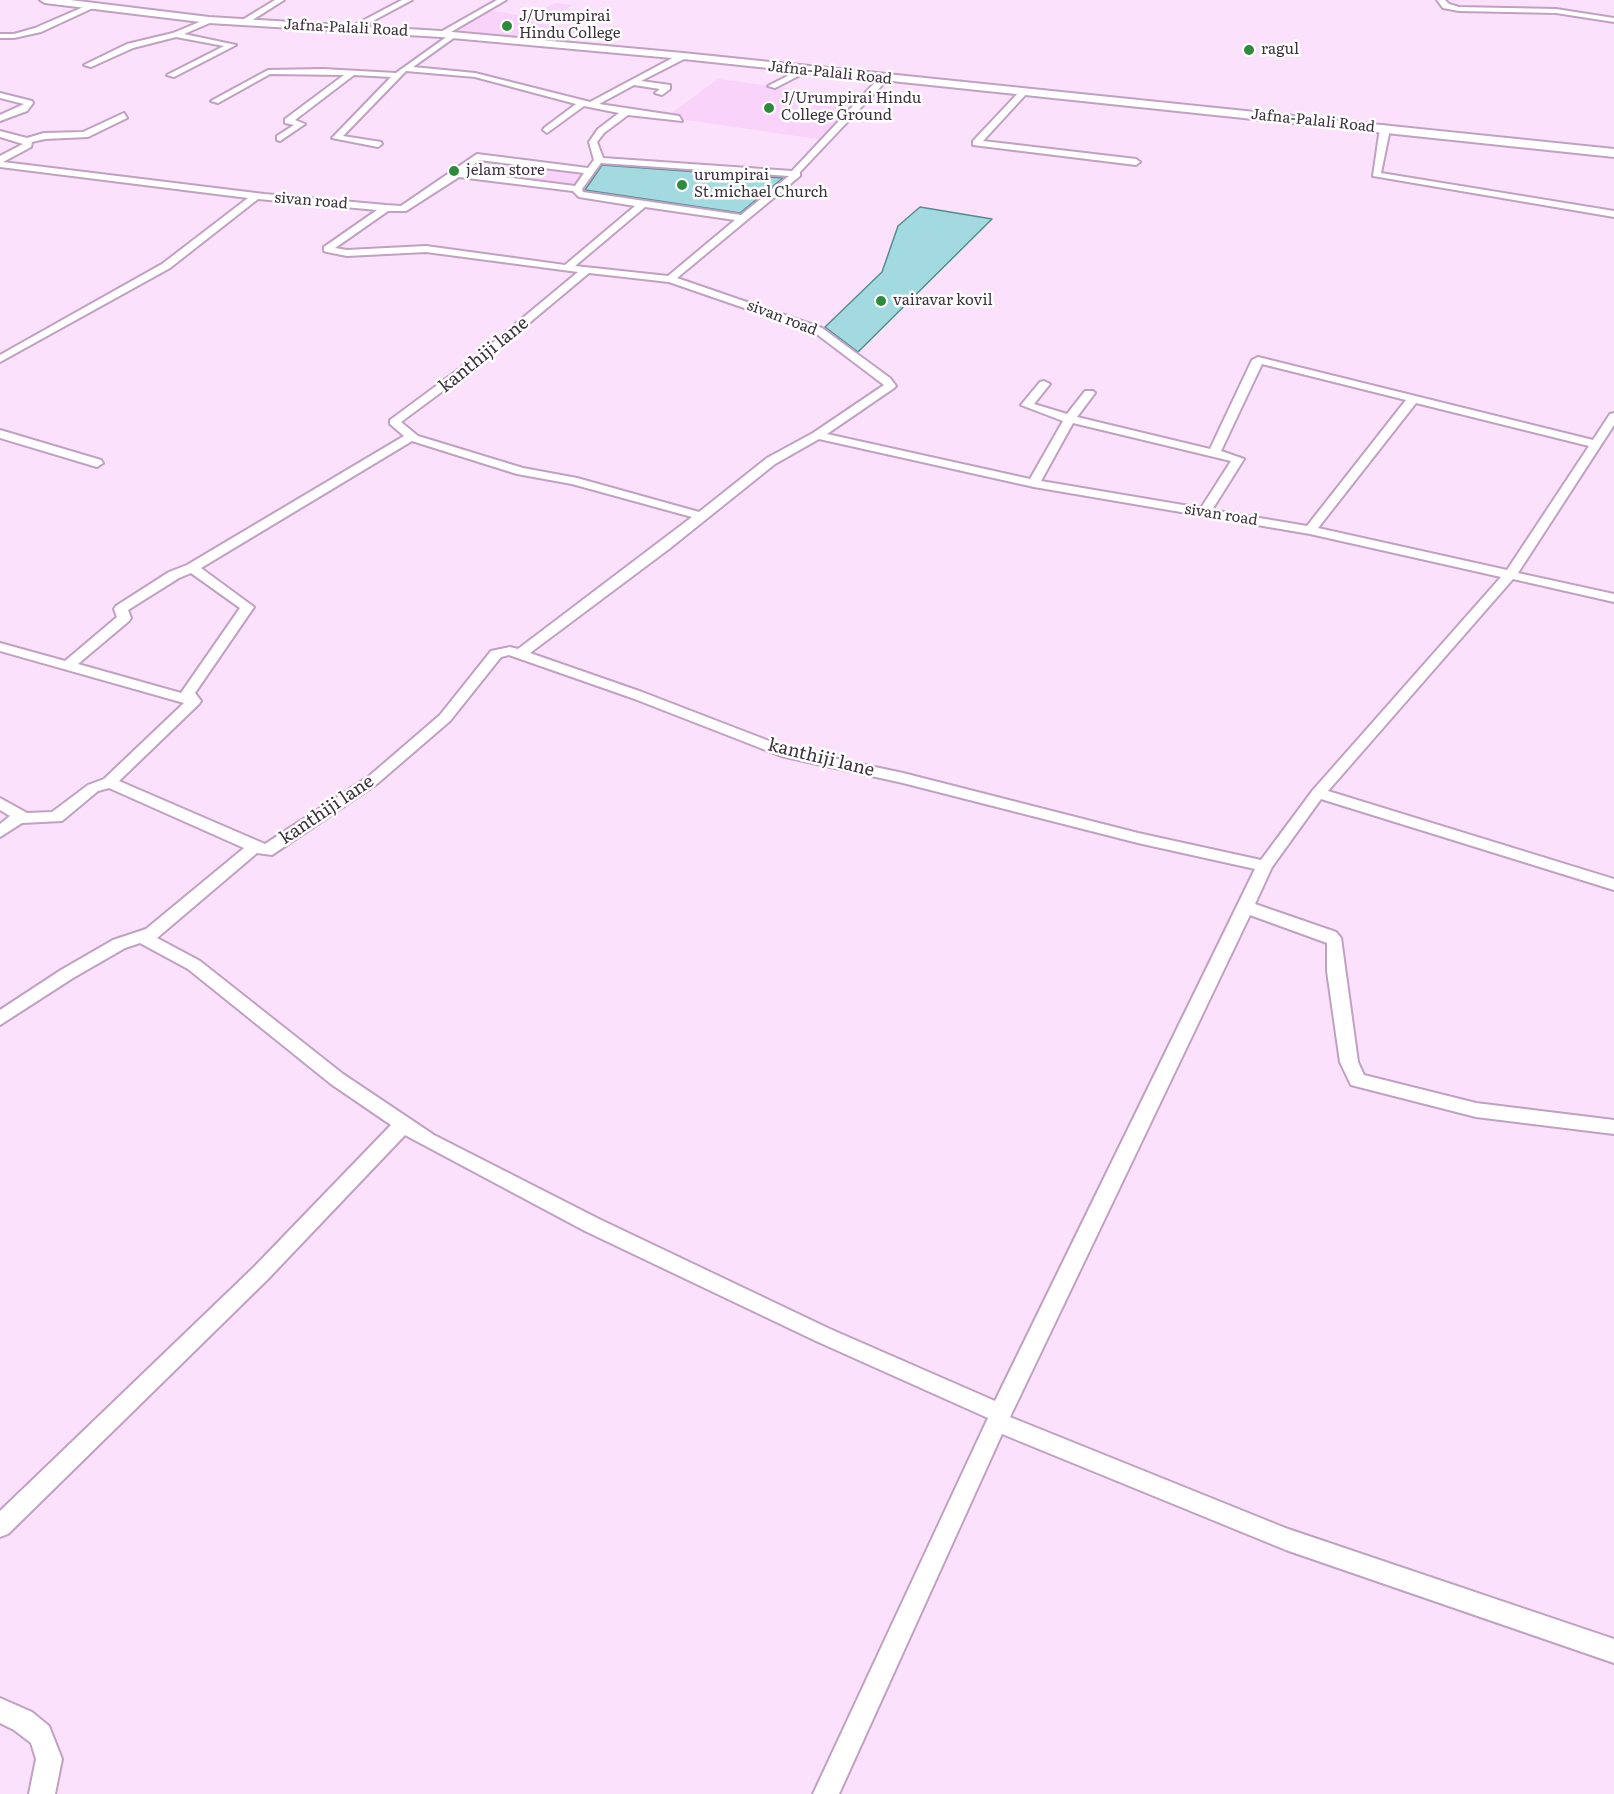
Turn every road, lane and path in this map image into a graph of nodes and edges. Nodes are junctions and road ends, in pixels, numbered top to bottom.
1 (45, 0) edge
2 (280, 0) edge
3 (408, 0) edge
4 (502, 0) edge
5 (1441, 0) edge
6 (91, 7) junction
7 (209, 20) junction
8 (1614, 20) edge
9 (243, 22) junction
10 (351, 29) junction
11 (176, 34) junction
12 (447, 34) junction
13 (0, 36) edge
14 (683, 56) junction
15 (88, 65) dead end
16 (406, 69) junction
17 (804, 70) junction
18 (353, 72) junction
19 (171, 75) dead end
20 (397, 75) junction
21 (884, 78) junction
22 (676, 82) dead end
23 (634, 83) junction
24 (772, 86) dead end
25 (667, 87) junction
26 (1024, 92) junction
27 (660, 93) dead end
28 (0, 95) edge
29 (214, 101) dead end
30 (586, 104) junction
31 (626, 112) junction
32 (124, 117) dead end
33 (0, 118) edge
34 (679, 119) dead end
35 (1384, 128) junction
36 (547, 130) dead end
37 (0, 134) edge
38 (280, 138) dead end
39 (27, 141) junction
40 (378, 144) dead end
41 (1614, 153) edge
42 (599, 160) junction
43 (0, 162) edge
44 (1136, 162) dead end
45 (590, 171) junction
46 (457, 174) junction
47 (794, 174) junction
48 (577, 189) junction
49 (256, 196) junction
50 (643, 204) junction
51 (386, 208) junction
52 (1614, 214) edge
53 (743, 218) junction
54 (569, 266) junction
55 (587, 270) junction
56 (670, 279) junction
57 (0, 359) edge
58 (1044, 384) dead end
59 (1089, 393) dead end
60 (1412, 400) junction
61 (1614, 416) edge
62 (1070, 419) junction
63 (0, 434) edge
64 (817, 435) junction
65 (410, 437) junction
66 (1596, 444) junction
67 (1214, 453) junction
68 (97, 463) dead end
69 (1034, 483) junction
70 (1204, 513) junction
71 (701, 516) junction
72 (1310, 530) junction
73 (192, 568) junction
74 (1510, 575) junction
75 (1614, 598) edge
76 (0, 647) edge
77 (520, 654) junction
78 (66, 667) junction
79 (194, 701) junction
80 (109, 782) junction
81 (1318, 793) junction
82 (0, 803) edge
83 (26, 819) junction
84 (0, 832) edge
85 (255, 847) junction
86 (1265, 866) junction
87 (1614, 885) edge
88 (1245, 907) junction
89 (142, 937) junction
90 (0, 1019) edge
91 (404, 1124) junction
92 (1614, 1126) edge
93 (999, 1418) junction
94 (0, 1526) edge
95 (1614, 1651) edge
96 (0, 1710) edge
97 (42, 1794) edge
98 (826, 1794) edge

1 - 6 main road, Jafna-Palali Road
2 - 9 street
3 - 10 street
4 - 12 street
5 - 8 street
6 - 7 main road, Jafna-Palali Road
6 - 13 street
7 - 9 main road, Jafna-Palali Road
7 - 11 street
9 - 10 main road, Jafna-Palali Road
10 - 12 main road, Jafna-Palali Road
11 - 15 street
11 - 19 street
12 - 14 main road, Jafna-Palali Road
12 - 16 street
14 - 17 main road, Jafna-Palali Road
14 - 23 street
16 - 20 street
16 - 30 street
17 - 21 main road, Jafna-Palali Road
17 - 24 street
18 - 20 street
18 - 29 street
18 - 38 street
20 - 40 street
21 - 26 main road, Jafna-Palali Road
21 - 47 street
22 - 25 street
23 - 25 street
23 - 30 street
25 - 27 street
26 - 35 main road, Jafna-Palali Road
26 - 44 street
28 - 33 street
30 - 31 street
30 - 36 street
31 - 34 street
31 - 42 street
32 - 39 street
35 - 41 main road, Jafna-Palali Road
35 - 52 street
37 - 39 street
39 - 43 street
42 - 45 street
42 - 47 street
43 - 49 street, sivan road
45 - 46 street
45 - 48 street
46 - 48 street
46 - 51 street
47 - 53 street
48 - 50 street
49 - 51 street, sivan road
49 - 57 street
50 - 53 street
50 - 54 street
51 - 54 street, sivan road
53 - 56 street
54 - 55 street, sivan road
55 - 56 street, sivan road
55 - 65 street, kanthiji lane
56 - 64 street, sivan road
58 - 62 street
59 - 62 street
60 - 66 street
60 - 67 street
60 - 72 street
61 - 66 street
62 - 67 street
62 - 69 street
63 - 68 street
64 - 69 street, sivan road
64 - 71 street
65 - 71 street
65 - 73 street
66 - 74 street
67 - 70 street
69 - 70 street, sivan road
70 - 72 street, sivan road
71 - 77 street
72 - 74 street, sivan road
73 - 78 street
73 - 79 street
74 - 75 street, sivan road
74 - 81 street
76 - 78 street
77 - 85 street, kanthiji lane
77 - 86 street, kanthiji lane
78 - 79 street
79 - 80 street
80 - 83 street
80 - 85 street, kanthiji lane
81 - 86 street
81 - 87 street
82 - 83 street
83 - 84 street
85 - 89 street
86 - 88 street
88 - 92 street
88 - 93 street
89 - 90 street
89 - 91 street
91 - 93 street
91 - 94 street
93 - 95 street
93 - 98 street
96 - 97 street

